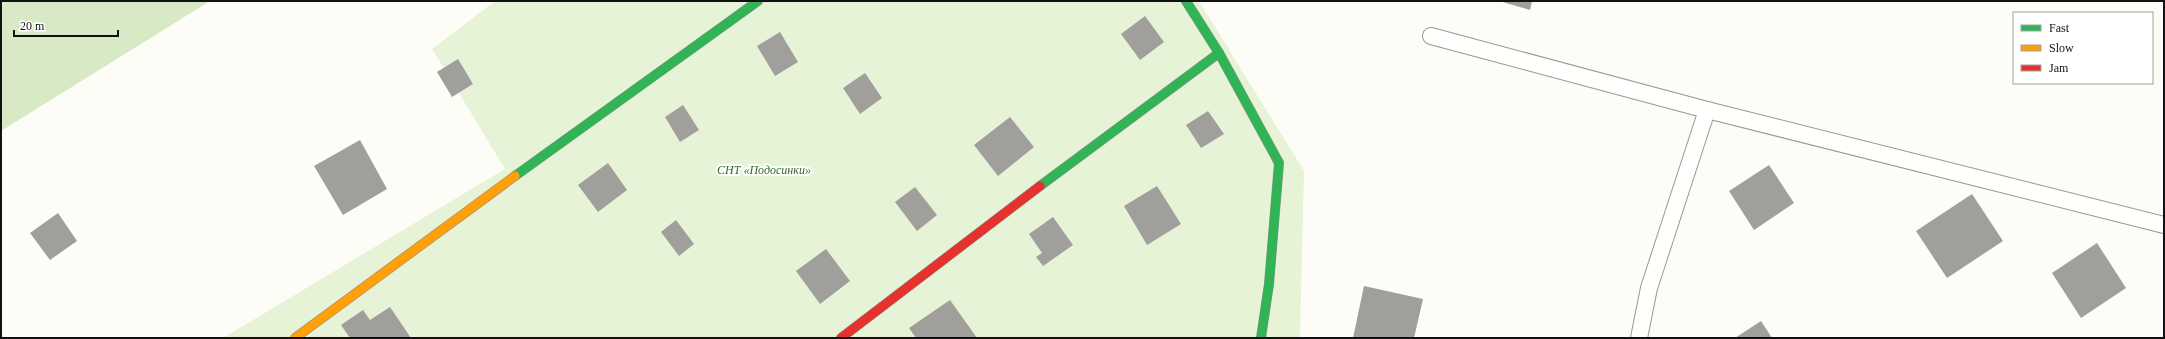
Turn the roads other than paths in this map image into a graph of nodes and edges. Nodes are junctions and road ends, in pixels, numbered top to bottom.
1 (758, 1) edge
2 (1186, 1) edge
3 (1431, 36) dead end
4 (1218, 53) junction
5 (1707, 110) junction
6 (2164, 225) edge
7 (296, 338) edge
8 (841, 338) edge
9 (1261, 338) edge
10 (1639, 338) edge

1 - 7 street
2 - 4 street
3 - 5 lane
4 - 8 street
4 - 9 street
5 - 6 lane
5 - 10 lane

